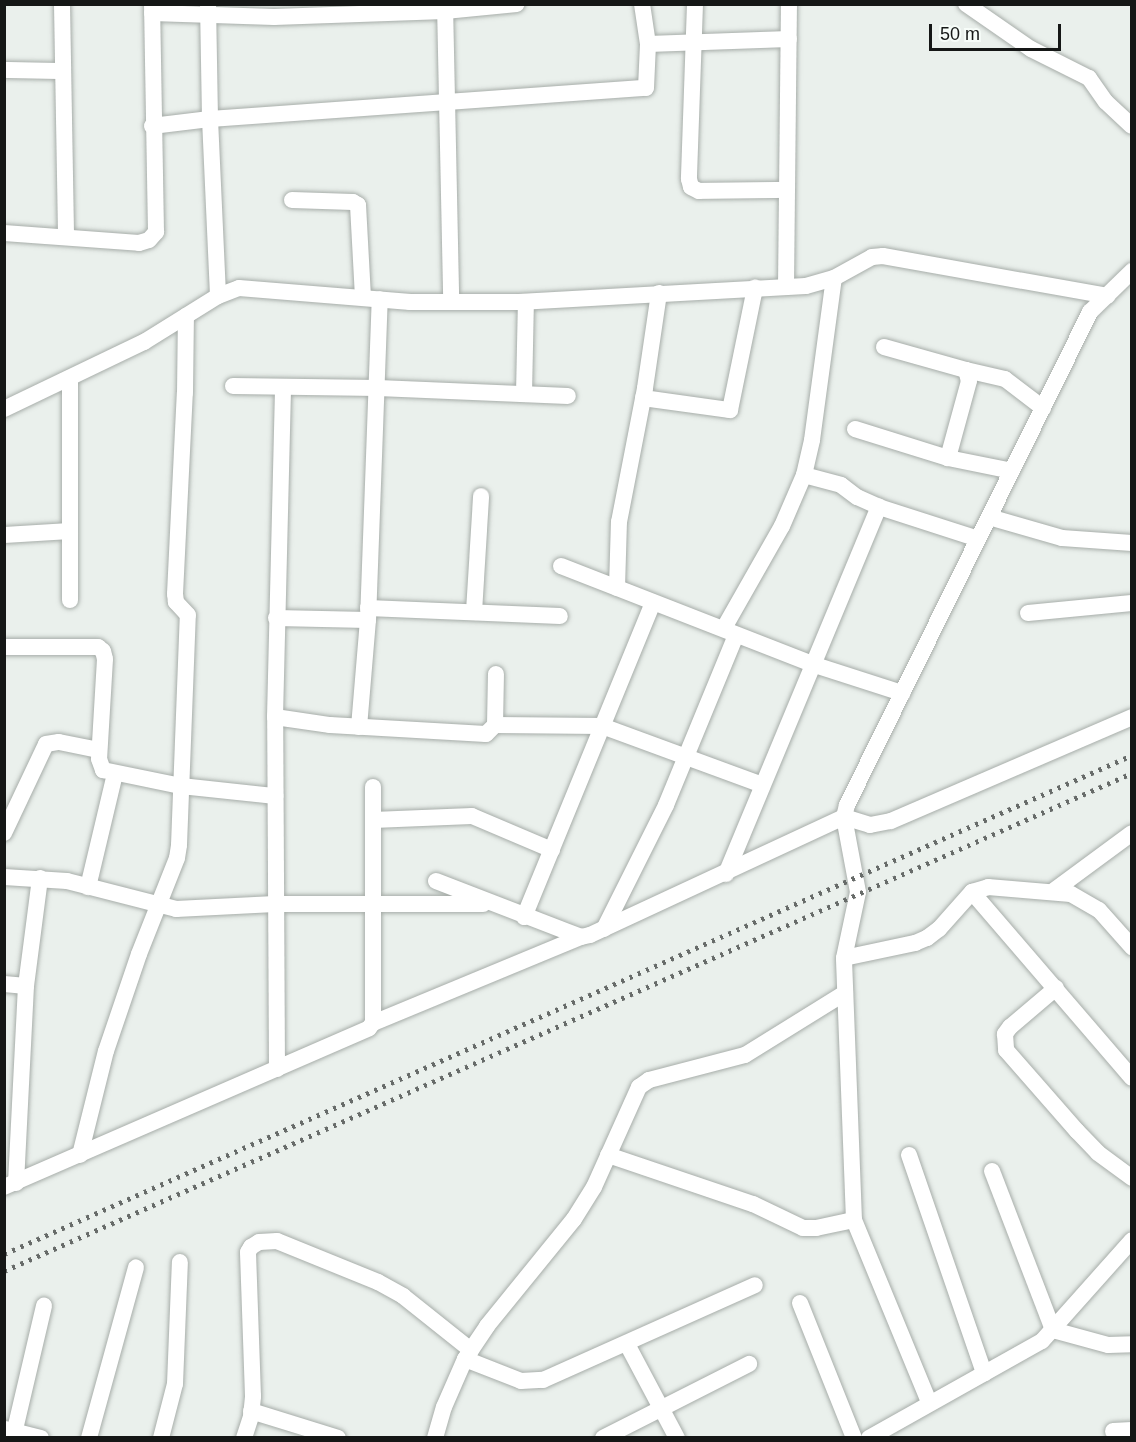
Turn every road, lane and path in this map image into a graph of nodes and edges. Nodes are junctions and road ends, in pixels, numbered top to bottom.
1 (62, 4) edge
2 (517, 4) edge
3 (642, 4) edge
4 (695, 4) edge
5 (789, 4) edge
6 (966, 4) edge
7 (445, 8) edge
8 (152, 9) edge
9 (209, 9) edge
10 (789, 39) junction
11 (695, 41) junction
12 (648, 44) junction
13 (4, 70) edge
14 (63, 71) junction
15 (448, 101) junction
16 (210, 119) junction
17 (152, 126) junction
18 (1131, 126) edge
19 (787, 190) junction
20 (291, 200) dead end
21 (4, 233) edge
22 (66, 237) junction
23 (1131, 271) edge
24 (834, 278) junction
25 (786, 287) junction
26 (755, 288) junction
27 (659, 293) junction
28 (218, 296) junction
29 (1107, 296) junction
30 (363, 297) junction
31 (380, 299) junction
32 (451, 302) junction
33 (526, 302) junction
34 (186, 316) junction
35 (884, 347) dead end
36 (966, 370) junction
37 (70, 378) junction
38 (233, 386) dead end
39 (283, 387) junction
40 (378, 388) junction
41 (524, 394) junction
42 (568, 396) dead end
43 (643, 398) junction
44 (1043, 408) junction
45 (4, 409) edge
46 (855, 429) dead end
47 (948, 458) junction
48 (1012, 471) junction
49 (804, 475) junction
50 (482, 496) dead end
51 (879, 507) junction
52 (989, 517) junction
53 (70, 531) junction
54 (4, 535) edge
55 (978, 539) junction
56 (1131, 543) edge
57 (561, 566) dead end
58 (617, 588) junction
59 (70, 600) dead end
60 (653, 602) junction
61 (1131, 603) edge
62 (474, 612) junction
63 (1028, 613) dead end
64 (368, 614) junction
65 (560, 616) dead end
66 (276, 618) junction
67 (730, 631) junction
68 (4, 647) edge
69 (812, 664) junction
70 (496, 674) dead end
71 (902, 693) junction
72 (276, 717) junction
73 (1131, 717) edge
74 (495, 725) junction
75 (602, 726) junction
76 (359, 727) junction
77 (99, 750) junction
78 (685, 759) junction
79 (115, 774) junction
80 (762, 785) junction
81 (181, 786) junction
82 (373, 787) dead end
83 (275, 796) junction
84 (844, 817) junction
85 (373, 820) junction
86 (4, 833) edge
87 (1131, 833) edge
88 (552, 850) junction
89 (726, 874) junction
90 (4, 877) edge
91 (40, 878) junction
92 (436, 881) dead end
93 (88, 887) junction
94 (972, 892) junction
95 (1053, 892) junction
96 (374, 903) junction
97 (159, 904) junction
98 (275, 904) junction
99 (491, 904) junction
100 (524, 917) junction
101 (604, 929) junction
102 (581, 937) junction
103 (1131, 947) edge
104 (844, 958) junction
105 (4, 984) edge
106 (26, 986) junction
107 (1056, 988) junction
108 (845, 993) junction
109 (374, 1023) junction
110 (277, 1069) junction
111 (1131, 1078) edge
112 (80, 1155) junction
113 (608, 1155) junction
114 (909, 1155) dead end
115 (992, 1171) dead end
116 (1131, 1178) edge
117 (10, 1185) edge
118 (854, 1220) junction
119 (1128, 1248) edge
120 (180, 1262) dead end
121 (136, 1267) dead end
122 (755, 1284) dead end
123 (800, 1303) dead end
124 (45, 1306) dead end
125 (1053, 1330) junction
126 (627, 1344) junction
127 (1131, 1344) edge
128 (468, 1355) junction
129 (749, 1364) dead end
130 (984, 1373) junction
131 (929, 1402) junction
132 (661, 1408) junction
133 (251, 1411) junction
134 (1131, 1430) edge
135 (1113, 1431) dead end
136 (11, 1433) edge
137 (41, 1437) edge
138 (89, 1437) edge
139 (161, 1437) edge
140 (244, 1437) edge
141 (338, 1437) edge
142 (435, 1437) edge
143 (603, 1437) edge
144 (677, 1437) edge
145 (854, 1437) edge
146 (869, 1437) edge

1 - 14 street
2 - 7 street
3 - 12 street
4 - 11 street
5 - 10 street
6 - 18 street
7 - 9 street
7 - 15 street
8 - 9 street
8 - 17 street
9 - 16 street
10 - 11 street
10 - 19 street
11 - 12 street
11 - 19 street
12 - 15 street
13 - 14 street
14 - 22 street
15 - 16 street
15 - 32 street
16 - 17 street
16 - 28 street
17 - 22 street
19 - 25 street
20 - 30 street
21 - 22 street
23 - 29 street
24 - 25 street
24 - 29 street
24 - 49 street
25 - 26 street
26 - 27 street
26 - 43 street
27 - 33 street
27 - 43 street
28 - 30 street
28 - 34 street
29 - 44 street
30 - 31 street
31 - 32 street
31 - 40 street
32 - 33 street
33 - 41 street
34 - 37 street
34 - 81 street
35 - 36 street
36 - 44 street
36 - 47 street
37 - 45 street
37 - 53 street
38 - 39 street
39 - 40 street
39 - 66 street
40 - 41 street
40 - 64 street
41 - 42 street
43 - 58 street
44 - 48 street
46 - 47 street
47 - 48 street
48 - 52 street
49 - 51 street
49 - 67 street
50 - 62 street
51 - 55 street
51 - 69 street
52 - 55 street
52 - 56 street
53 - 54 street
53 - 59 street
55 - 71 street
57 - 58 street
58 - 60 street
60 - 67 street
60 - 75 street
61 - 63 street
62 - 64 street
62 - 65 street
64 - 66 street
64 - 76 street
66 - 72 street
67 - 69 street
67 - 78 street
68 - 77 street
69 - 71 street
69 - 80 street
70 - 74 street
71 - 84 street
72 - 76 street
72 - 83 street
73 - 84 street
74 - 75 street
74 - 76 street
75 - 78 street
75 - 88 street
77 - 79 street
77 - 86 street
78 - 80 street
78 - 101 street
79 - 81 street
79 - 93 street
80 - 89 street
81 - 83 street
81 - 97 street
82 - 85 street
83 - 98 street
84 - 89 street
84 - 104 street
85 - 88 street
85 - 96 street
87 - 95 street
88 - 100 street
89 - 101 street
90 - 91 street
91 - 93 street
91 - 106 street
92 - 99 street
93 - 97 street
94 - 95 street
94 - 104 street
94 - 107 street
95 - 103 street
96 - 98 street
96 - 99 street
96 - 109 street
97 - 98 street
97 - 112 street
98 - 110 street
99 - 100 street
100 - 102 street
101 - 102 street
102 - 109 street
104 - 108 street
105 - 106 street
106 - 117 street
107 - 111 street
107 - 116 street
108 - 113 street
108 - 118 street
109 - 110 street
110 - 112 street
112 - 117 street
113 - 118 street
113 - 128 street
114 - 130 street
115 - 125 street
118 - 131 street
119 - 125 street
120 - 139 street
121 - 138 street
122 - 126 street
123 - 145 street
124 - 136 street
125 - 127 street
125 - 130 street
126 - 128 street
126 - 132 street
128 - 133 street
128 - 142 street
129 - 132 street
130 - 131 street
131 - 146 street
132 - 143 street
132 - 144 street
133 - 140 street
133 - 141 street
134 - 135 street
136 - 137 street

